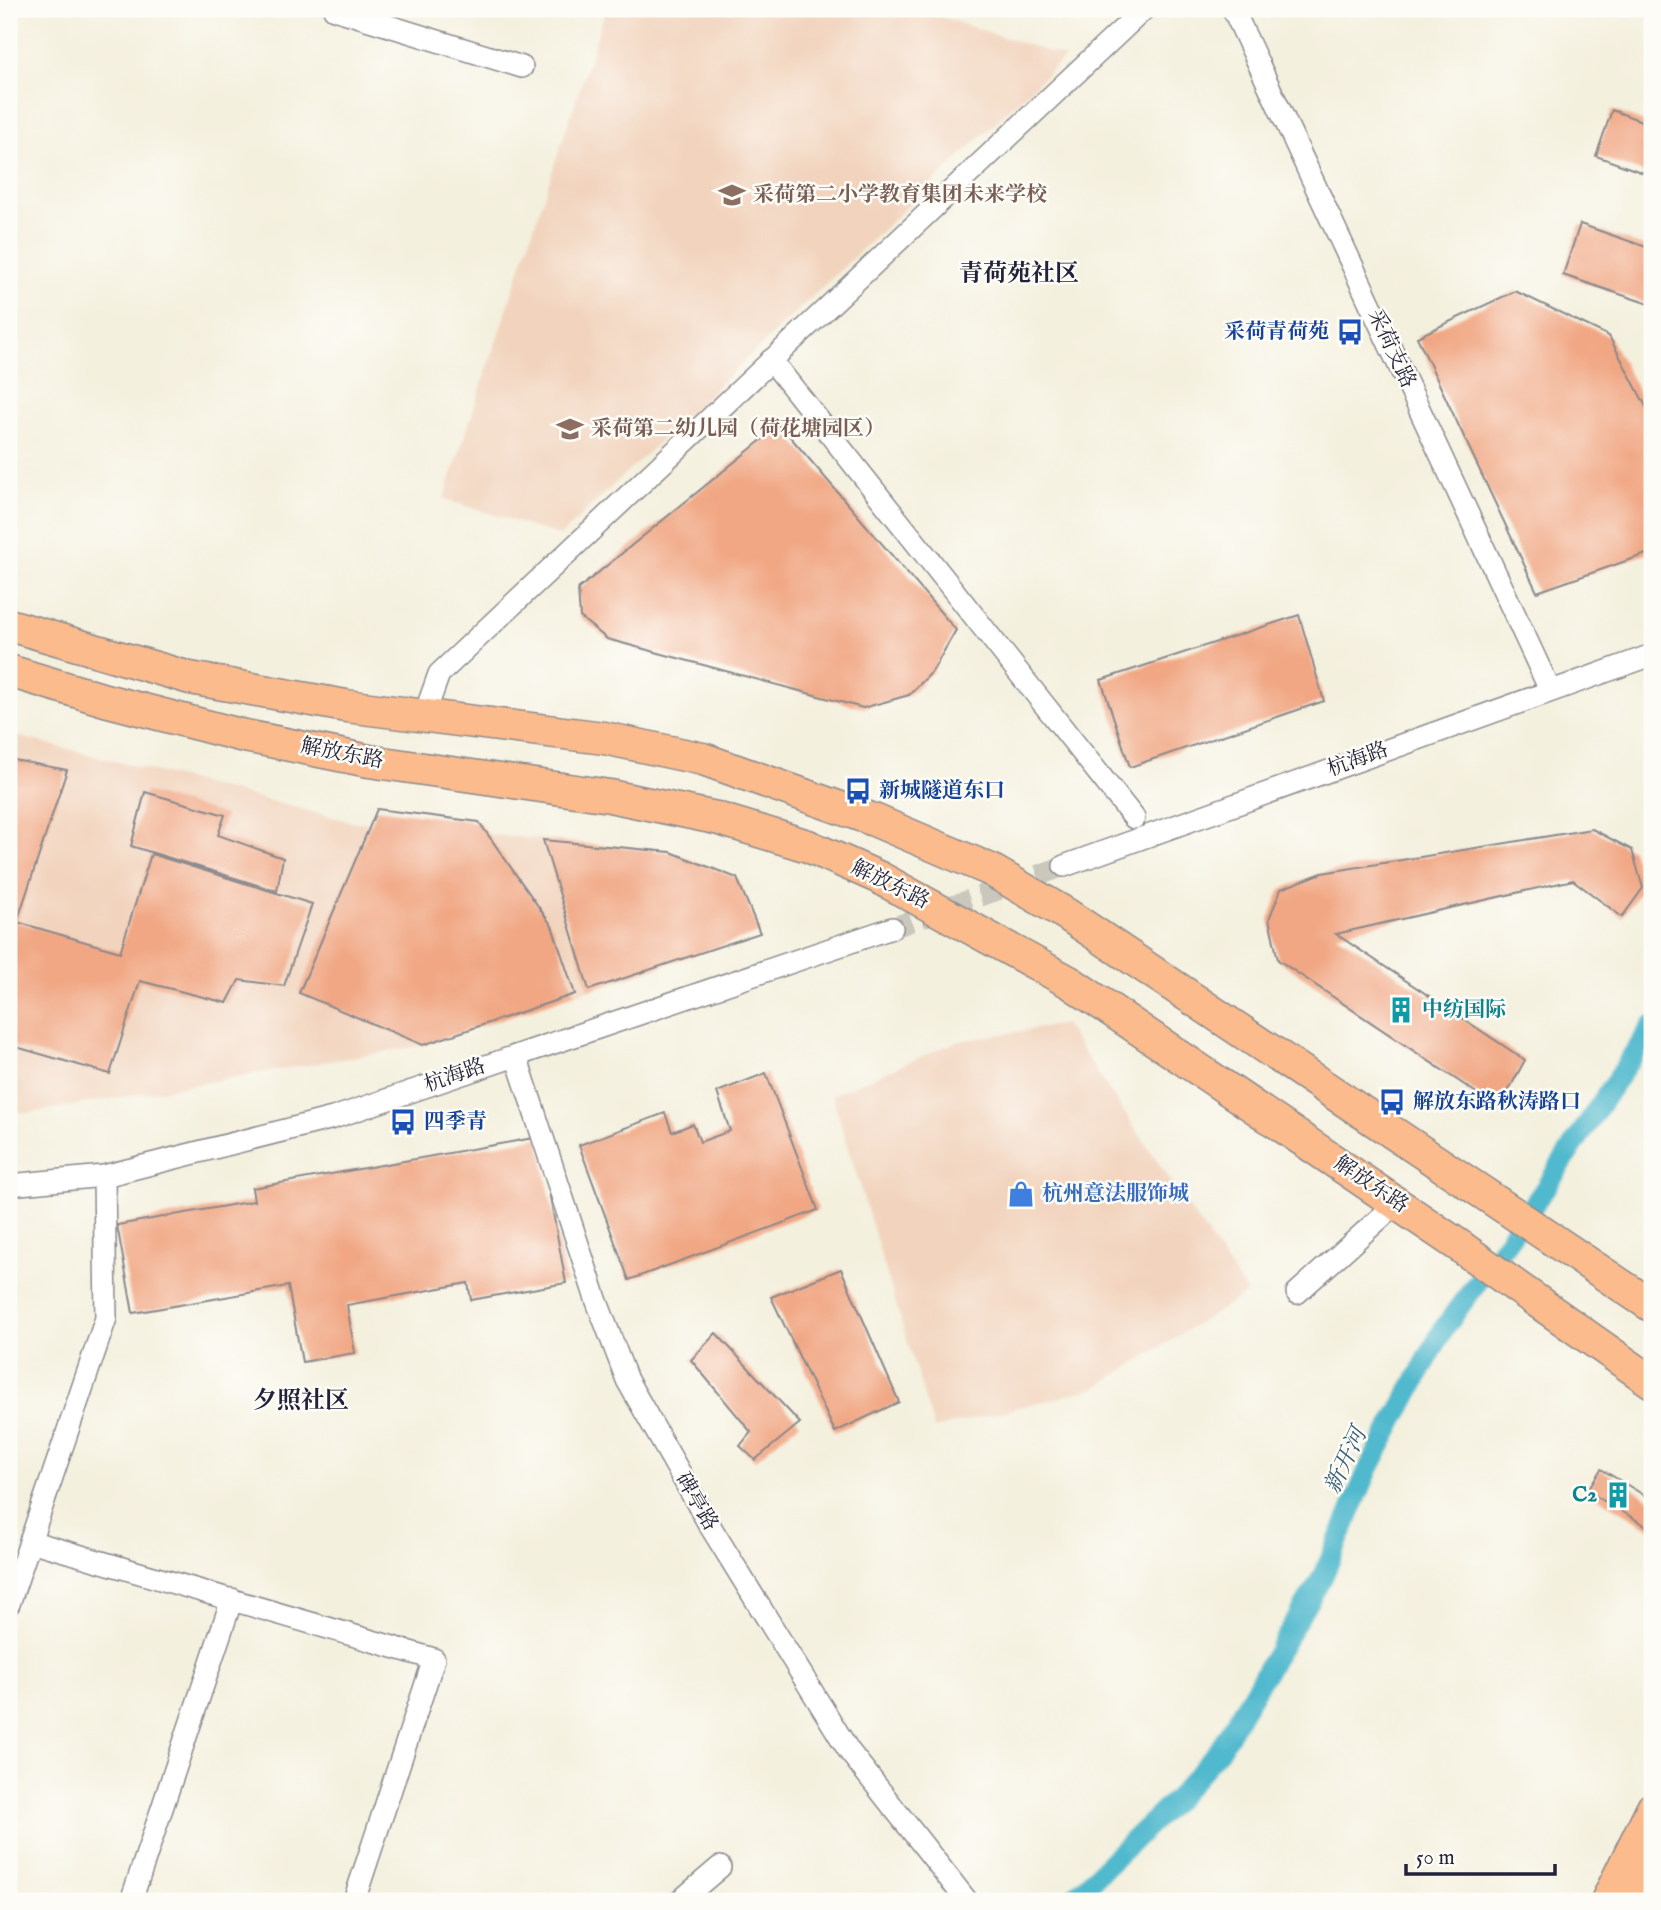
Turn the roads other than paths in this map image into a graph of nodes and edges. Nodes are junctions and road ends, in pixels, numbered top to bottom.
1 (334, 9) edge
2 (1144, 9) edge
3 (1233, 9) edge
4 (523, 66) dead end
5 (771, 360) junction
6 (9, 625) edge
7 (1652, 655) edge
8 (9, 671) edge
9 (1550, 690) junction
10 (424, 716) junction
11 (1134, 818) dead end
12 (1064, 866) tunnel mouth
13 (892, 928) tunnel mouth
14 (516, 1056) junction
15 (104, 1176) junction
16 (9, 1185) edge
17 (1398, 1202) junction
18 (1297, 1293) dead end
19 (1652, 1306) edge
20 (1652, 1382) edge
21 (30, 1541) junction
22 (232, 1599) junction
23 (9, 1604) edge
24 (1652, 1810) edge
25 (720, 1867) dead end
26 (1652, 1877) edge
27 (131, 1901) edge
28 (354, 1901) edge
29 (680, 1901) edge
30 (967, 1901) edge
31 (1607, 1901) edge
32 (1642, 1901) edge

1 - 4 street
2 - 5 street
3 - 9 street, 采荷支路
5 - 10 street
5 - 11 street
6 - 10 main road
7 - 9 street, 杭海路
8 - 17 main road, 解放东路
9 - 12 street, 杭海路
10 - 19 main road
13 - 14 street, 杭海路
14 - 15 street, 杭海路
14 - 30 street, 碑亭路
15 - 16 street, 杭海路
15 - 21 street
17 - 18 street
17 - 20 main road, 解放东路, bridge
21 - 22 street
21 - 23 street
22 - 27 street
22 - 28 street
24 - 31 main road
25 - 29 street
26 - 32 highway

